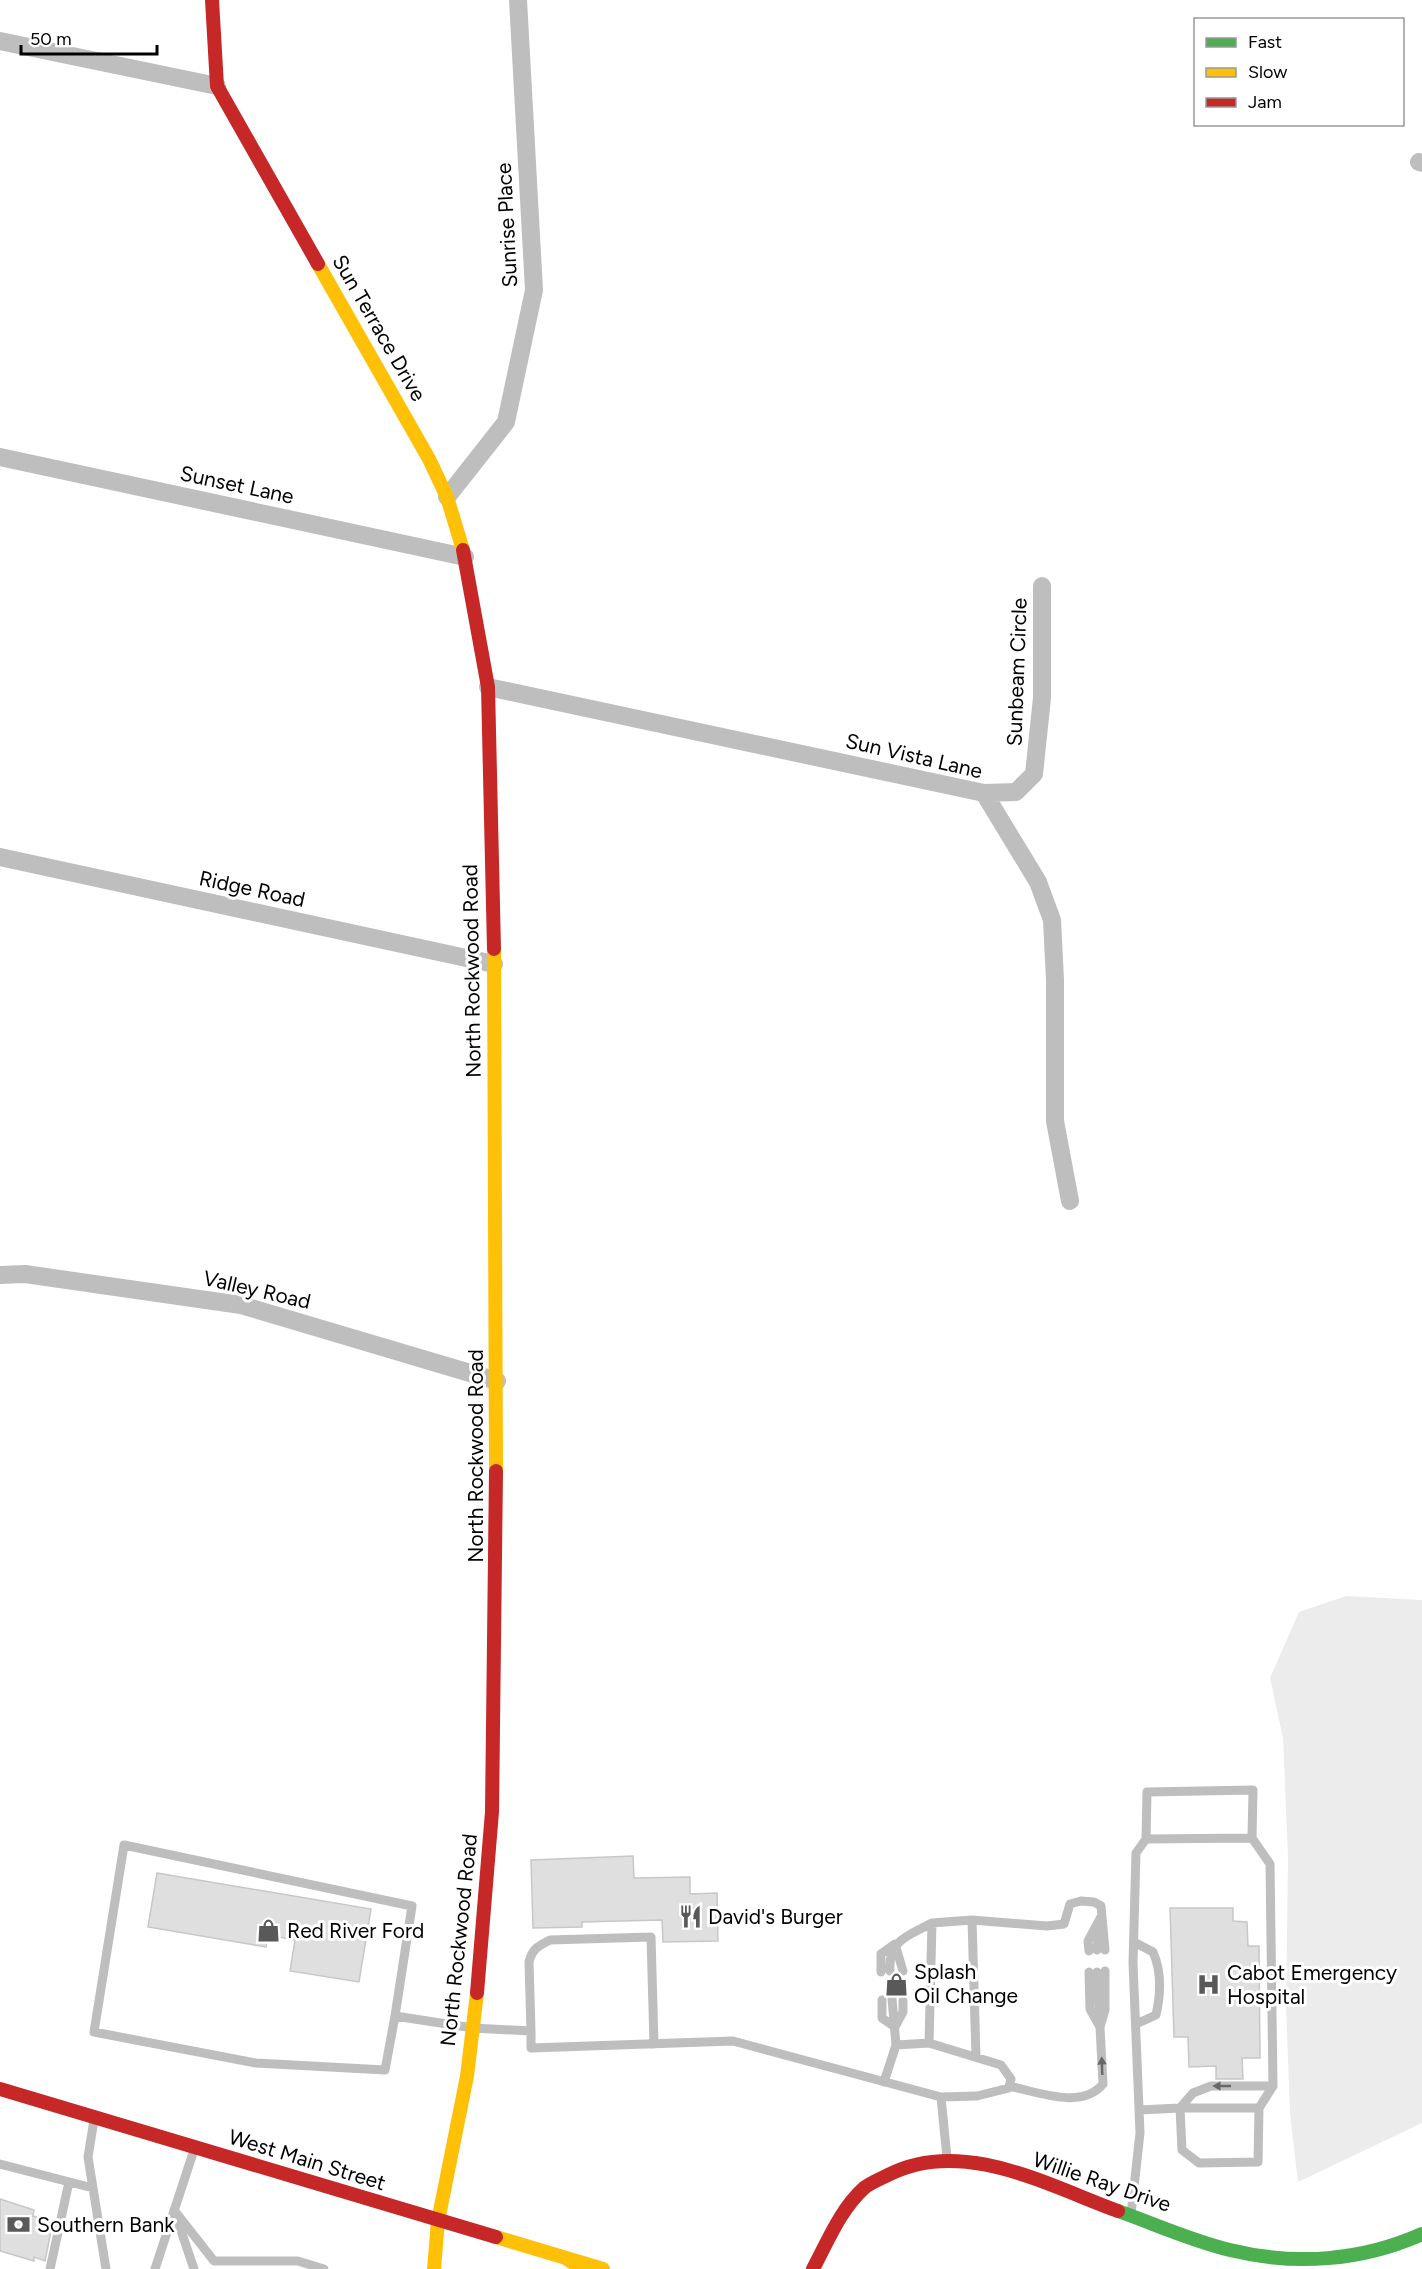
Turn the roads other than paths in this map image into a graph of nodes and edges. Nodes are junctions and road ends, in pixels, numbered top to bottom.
1 (212, 0) edge
2 (518, 0) edge
3 (0, 41) edge
4 (217, 86) junction
5 (0, 457) edge
6 (447, 497) junction
7 (465, 557) junction
8 (1042, 586) dead end
9 (488, 687) junction
10 (984, 793) junction
11 (0, 857) edge
12 (494, 964) junction
13 (1070, 1201) dead end
14 (0, 1275) edge
15 (497, 1381) junction
16 (1252, 1838) junction
17 (1146, 1839) junction
18 (1101, 1917) junction
19 (972, 1920) junction
20 (932, 1923) junction
21 (1134, 1942) junction
22 (896, 1944) junction
23 (903, 1971) dead end
24 (886, 1972) dead end
25 (892, 1999) dead end
26 (882, 2000) dead end
27 (903, 2001) dead end
28 (395, 2016) junction
29 (1136, 2024) junction
30 (1100, 2027) junction
31 (473, 2028) junction
32 (895, 2028) junction
33 (531, 2031) junction
34 (929, 2043) junction
35 (654, 2044) junction
36 (896, 2045) junction
37 (976, 2057) junction
38 (884, 2082) junction
39 (1010, 2086) junction
40 (1273, 2086) junction
41 (0, 2089) edge
42 (941, 2097) junction
43 (1180, 2108) junction
44 (1259, 2108) junction
45 (1139, 2110) junction
46 (95, 2117) junction
47 (194, 2147) junction
48 (947, 2160) junction
49 (0, 2164) edge
50 (69, 2182) junction
51 (93, 2188) junction
52 (174, 2211) junction
53 (1131, 2214) junction
54 (438, 2221) junction
55 (1422, 2234) edge
56 (567, 2259) junction
57 (50, 2269) edge
58 (106, 2269) edge
59 (155, 2269) edge
60 (194, 2269) edge
61 (324, 2269) edge
62 (434, 2269) edge
63 (583, 2269) edge
64 (603, 2269) edge
65 (813, 2269) edge

1 - 4 main road, Sun Terrace Drive
2 - 6 street, Sunrise Place
3 - 4 street
4 - 6 main road, Sun Terrace Drive
5 - 7 street, Sunset Lane
6 - 7 main road, Sun Terrace Drive
7 - 9 main road, Sun Terrace Drive
8 - 10 street, Sunbeam Circle
9 - 10 street, Sun Vista Lane
9 - 12 main road, North Rockwood Road
10 - 13 street, Sun Vista Lane
11 - 12 street, Ridge Road
12 - 15 main road, North Rockwood Road
14 - 15 street, Valley Road
15 - 31 main road, North Rockwood Road
16 - 17 lane
16 - 17 lane
16 - 40 lane
17 - 21 lane
18 - 18 lane
18 - 19 lane
19 - 20 lane
19 - 37 lane
20 - 22 lane
20 - 34 lane
21 - 29 lane
21 - 29 lane
22 - 23 lane
22 - 24 lane
25 - 32 lane
26 - 32 lane
27 - 32 lane
28 - 28 lane
28 - 31 lane
29 - 45 lane
30 - 30 lane
39 -> 30 lane
31 - 33 lane
31 - 54 main road, North Rockwood Road
32 - 36 lane
33 - 35 lane
33 - 35 lane
34 - 36 lane
34 - 37 lane
35 - 38 lane
36 - 38 lane
37 - 39 lane
38 - 42 lane
39 - 42 lane
40 -> 43 lane
40 - 44 lane
41 - 46 main road, West Main Street
42 - 48 lane
43 - 44 lane
43 - 44 lane
43 - 45 lane
45 - 53 lane
46 - 47 main road, West Main Street
46 - 51 lane
47 - 52 lane
47 - 54 main road, West Main Street
48 - 53 main road, Willie Ray Drive
48 - 65 main road, Willie Ray Drive
49 - 50 lane
50 - 51 lane
50 - 57 lane
51 - 58 lane
52 - 59 lane
52 - 60 lane
52 - 61 lane
53 - 55 main road, Willie Ray Drive
54 - 56 main road, West Main Street
54 - 62 main road, North Rockwood Road
56 - 63 main road
56 - 64 main road, West Main Street

